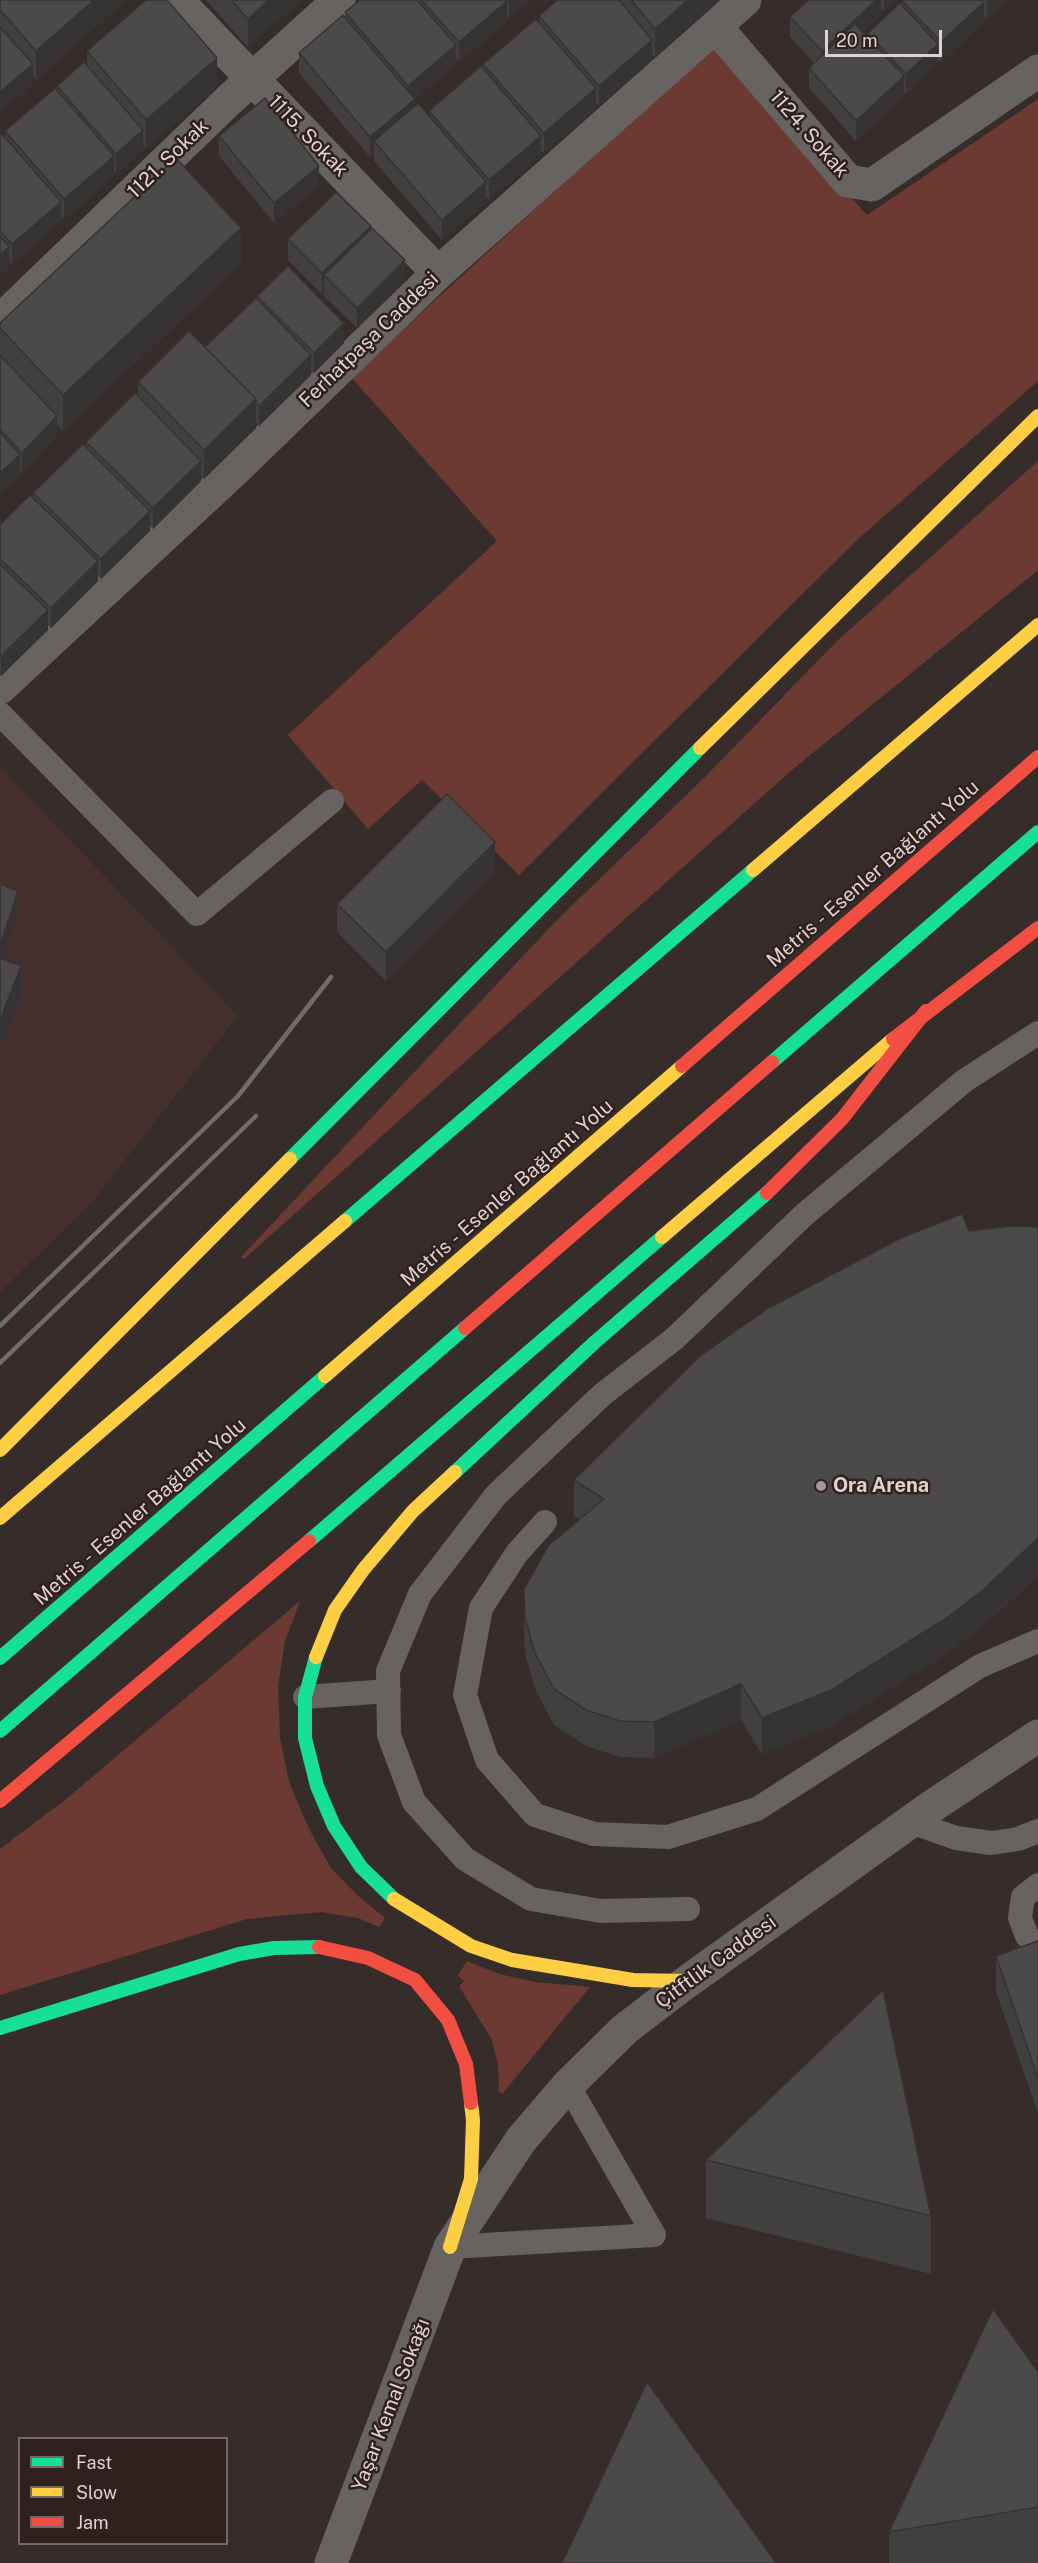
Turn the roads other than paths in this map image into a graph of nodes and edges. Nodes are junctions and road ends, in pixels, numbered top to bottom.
1 (177, 0) edge
2 (339, 0) edge
3 (745, 0) edge
4 (716, 27) junction
5 (1038, 71) edge
6 (252, 79) junction
7 (438, 273) junction
8 (0, 321) edge
9 (1038, 416) edge
10 (1038, 625) edge
11 (0, 688) edge
12 (0, 714) edge
13 (1038, 757) edge
14 (332, 801) dead end
15 (1038, 832) edge
16 (1038, 927) edge
17 (926, 1011) junction
18 (1038, 1033) edge
19 (0, 1450) edge
20 (0, 1518) edge
21 (545, 1522) dead end
22 (1038, 1641) edge
23 (0, 1658) edge
24 (389, 1691) junction
25 (305, 1697) junction
26 (0, 1731) edge
27 (1038, 1736) edge
28 (0, 1801) edge
29 (911, 1822) junction
30 (1038, 1832) edge
31 (1038, 1885) edge
32 (688, 1909) dead end
33 (1038, 1947) edge
34 (688, 1981) junction
35 (0, 2028) edge
36 (568, 2085) junction
37 (450, 2247) junction
38 (331, 2563) edge

1 - 6 street, 1115. Sokak
2 - 6 street, 1121. Sokak
3 - 4 street, Ferhatpaşa Caddesi
4 - 5 street, 1124. Sokak
4 - 7 street, Ferhatpaşa Caddesi
6 - 7 street, 1115. Sokak
6 - 8 street, 1121. Sokak
7 - 11 street, Ferhatpaşa Caddesi
9 - 19 highway
10 - 20 highway
12 - 14 lane
13 - 23 highway, Metris - Esenler Bağlantı Yolu
15 - 26 highway
16 - 17 highway
17 - 25 highway
17 - 28 highway
18 - 24 lane
21 - 22 lane
24 - 25 lane
24 - 32 lane
25 - 34 highway
27 - 29 street, Çitftlik Caddesi
29 - 30 lane
29 - 34 street, Çitftlik Caddesi
31 - 33 lane
34 - 36 street, Çitftlik Caddesi
35 - 37 highway
36 - 37 street, Çitftlik Caddesi
36 - 37 lane
37 - 38 street, Yaşar Kemal Sokağı

